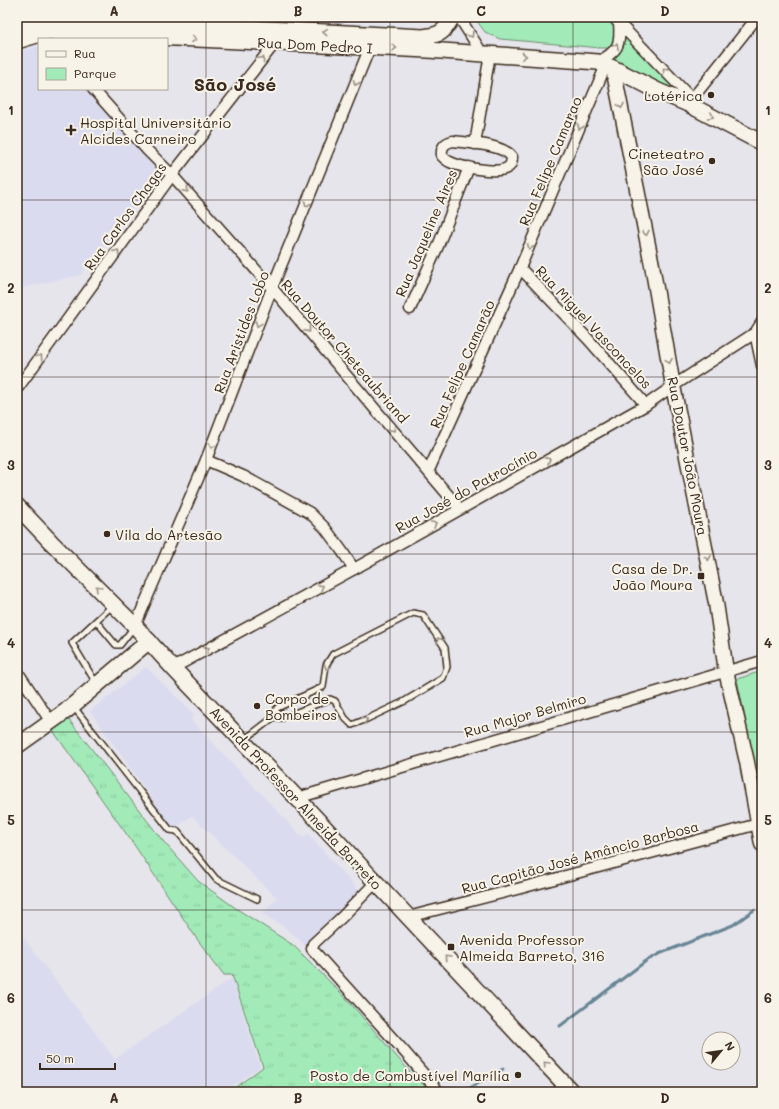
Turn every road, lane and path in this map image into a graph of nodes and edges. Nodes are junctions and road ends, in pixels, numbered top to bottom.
1 (452, 17) edge
2 (459, 17) edge
3 (616, 20) edge
4 (754, 20) dead end
5 (46, 27) edge
6 (17, 28) edge
7 (17, 41) edge
8 (275, 43) junction
9 (370, 47) junction
10 (486, 53) junction
11 (606, 65) junction
12 (94, 90) edge
13 (690, 101) junction
14 (762, 143) edge
15 (474, 144) junction
16 (469, 168) junction
17 (172, 175) junction
18 (520, 268) junction
19 (272, 288) junction
20 (410, 309) dead end
21 (762, 322) edge
22 (755, 333) junction
23 (762, 366) edge
24 (673, 386) junction
25 (17, 389) edge
26 (646, 405) junction
27 (206, 460) junction
28 (429, 470) junction
29 (17, 506) edge
30 (460, 509) junction
31 (354, 569) junction
32 (114, 605) junction
33 (96, 621) junction
34 (135, 626) junction
35 (149, 641) junction
36 (762, 661) edge
37 (173, 668) junction
38 (17, 671) edge
39 (726, 671) junction
40 (98, 684) junction
41 (72, 706) junction
42 (274, 717) junction
43 (51, 722) junction
44 (243, 741) junction
45 (17, 746) edge
46 (297, 798) junction
47 (758, 824) junction
48 (762, 844) edge
49 (376, 882) junction
50 (257, 899) dead end
51 (408, 917) junction
52 (563, 1088) edge
53 (439, 1092) edge

1 -> 5 main road
2 -> 10 street
11 -> 3 street
13 -> 3 street
4 - 13 street
5 - 6 main road
5 - 7 main road, Rua Dom Pedro I
5 -> 8 main road, Rua Dom Pedro I
8 - 9 main road, Rua Dom Pedro I
17 -> 8 street, Rua Carlos Chagas
9 -> 10 main road, Rua Dom Pedro I
9 -> 19 street, Rua Aristides Lobo
10 -> 11 main road, Rua Dom Pedro I
10 - 15 street
11 - 13 main road
11 -> 18 street, Rua Felipe Camarao
11 -> 24 main road, Rua Doutor João Moura
12 - 17 street, Rua Doutor Cheteaubriand
13 -> 14 main road
15 - 16 street, Rua Jaqueline Aires
15 - 16 street, Rua Jaqueline Aires
16 - 20 street, Rua Jaqueline Aires
17 -> 19 street, Rua Doutor Cheteaubriand
25 -> 17 street, Rua Carlos Chagas
18 - 26 street, Rua Miguel Vasconcelos
18 - 28 street, Rua Felipe Camarão
19 -> 27 street, Rua Aristides Lobo
19 -> 28 street, Rua Doutor Cheteaubriand
21 - 22 street, Rua José do Patrocínio
22 - 23 street
22 - 24 street, Rua José do Patrocínio
24 - 26 street, Rua José do Patrocínio
24 -> 39 main road, Rua Doutor João Moura
30 -> 26 street, Rua José do Patrocínio
27 - 31 street
27 - 34 street, Rua Aristides Lobo
28 - 30 street, Rua Doutor Cheteaubriand
32 -> 29 main road, Avenida Professor Almeida Barreto
31 -> 30 street, Rua José do Patrocínio
37 -> 31 street, Rua José do Patrocínio
32 - 33 lane
32 - 34 main road, Avenida Professor Almeida Barreto
33 - 34 lane
33 - 40 lane
34 - 35 main road, Avenida Professor Almeida Barreto
35 - 37 main road, Avenida Professor Almeida Barreto
35 - 40 main road
36 - 39 street, Rua Major Belmiro
37 - 44 main road, Avenida Professor Almeida Barreto
38 - 43 street
39 - 46 street, Rua Major Belmiro
39 - 47 main road, Rua Doutor João Moura
40 - 41 main road
41 - 43 main road
41 - 50 lane
42 -> 42 lane
42 - 44 lane
43 - 45 main road
44 - 46 main road, Avenida Professor Almeida Barreto
46 - 49 main road, Avenida Professor Almeida Barreto
47 - 48 main road, Rua Doutor João Moura
47 - 51 street, Rua Capitão José Amâncio Barbosa
49 - 51 main road, Avenida Professor Almeida Barreto
49 - 53 street
52 -> 51 main road, Avenida Professor Almeida Barreto

